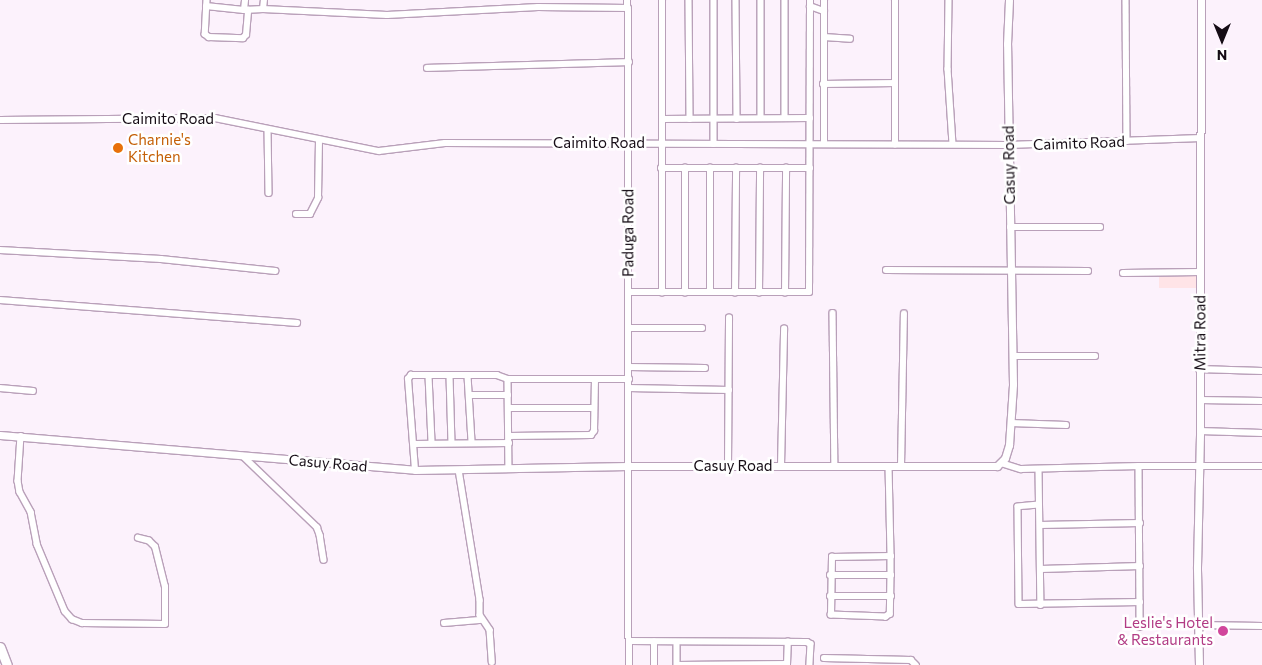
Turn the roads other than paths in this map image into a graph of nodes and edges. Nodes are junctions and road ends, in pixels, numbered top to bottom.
1 (225, 0) edge
2 (245, 0) edge
3 (264, 0) edge
4 (628, 0) edge
5 (662, 0) edge
6 (689, 0) edge
7 (714, 0) edge
8 (736, 0) edge
9 (761, 0) edge
10 (785, 0) edge
11 (824, 0) edge
12 (895, 0) edge
13 (949, 0) edge
14 (1009, 0) edge
15 (1126, 0) edge
16 (1200, 0) edge
17 (206, 3) edge
18 (810, 3) edge
19 (628, 8) junction
20 (224, 9) junction
21 (263, 9) junction
22 (246, 10) junction
23 (824, 10) junction
24 (824, 37) junction
25 (850, 39) dead end
26 (628, 62) junction
27 (427, 68) dead end
28 (895, 83) junction
29 (823, 84) junction
30 (762, 118) junction
31 (785, 118) junction
32 (810, 118) junction
33 (662, 119) junction
34 (690, 119) junction
35 (713, 119) junction
36 (737, 119) junction
37 (0, 120) edge
38 (268, 129) junction
39 (1201, 138) junction
40 (319, 140) junction
41 (1127, 141) junction
42 (629, 143) junction
43 (662, 143) junction
44 (714, 144) junction
45 (810, 144) junction
46 (824, 144) junction
47 (953, 144) junction
48 (895, 145) junction
49 (1008, 145) junction
50 (661, 168) junction
51 (685, 168) junction
52 (710, 168) junction
53 (736, 168) junction
54 (760, 168) junction
55 (786, 168) junction
56 (810, 168) junction
57 (270, 193) dead end
58 (296, 214) dead end
59 (1010, 226) junction
60 (1100, 227) dead end
61 (0, 250) edge
62 (886, 270) dead end
63 (1011, 270) junction
64 (275, 271) dead end
65 (1088, 271) dead end
66 (1200, 272) junction
67 (1123, 273) dead end
68 (628, 292) junction
69 (710, 292) junction
70 (662, 293) junction
71 (685, 293) junction
72 (735, 293) junction
73 (759, 293) junction
74 (785, 293) junction
75 (0, 300) edge
76 (833, 313) dead end
77 (904, 314) dead end
78 (729, 318) dead end
79 (297, 323) dead end
80 (628, 328) junction
81 (702, 328) dead end
82 (784, 329) dead end
83 (1013, 356) junction
84 (1095, 356) dead end
85 (629, 367) junction
86 (705, 368) dead end
87 (1200, 370) junction
88 (1262, 371) edge
89 (429, 376) junction
90 (450, 376) junction
91 (468, 376) junction
92 (629, 378) junction
93 (508, 379) junction
94 (594, 380) junction
95 (0, 388) edge
96 (629, 388) junction
97 (728, 390) junction
98 (33, 391) dead end
99 (469, 395) junction
100 (508, 395) junction
101 (1200, 400) junction
102 (1262, 401) edge
103 (509, 408) junction
104 (594, 408) junction
105 (1011, 424) junction
106 (1066, 425) dead end
107 (1200, 431) junction
108 (1262, 433) edge
109 (0, 434) edge
110 (21, 436) junction
111 (509, 436) junction
112 (472, 442) junction
113 (432, 443) junction
114 (452, 443) junction
115 (509, 443) junction
116 (414, 444) junction
117 (243, 456) junction
118 (1001, 463) junction
119 (1199, 465) junction
120 (628, 466) junction
121 (728, 466) junction
122 (781, 466) junction
123 (835, 466) junction
124 (889, 466) junction
125 (902, 466) junction
126 (1139, 466) junction
127 (1262, 466) edge
128 (509, 469) junction
129 (1038, 469) junction
130 (415, 470) junction
131 (459, 470) junction
132 (1039, 505) junction
133 (1140, 523) junction
134 (1040, 526) junction
135 (138, 538) dead end
136 (891, 556) junction
137 (324, 560) dead end
138 (1140, 566) junction
139 (1041, 568) junction
140 (830, 575) junction
141 (891, 575) junction
142 (830, 596) junction
143 (891, 596) junction
144 (1140, 602) junction
145 (1041, 605) junction
146 (482, 620) junction
147 (444, 623) dead end
148 (1198, 625) junction
149 (1262, 626) edge
150 (1140, 627) dead end
151 (629, 641) junction
152 (654, 642) junction
153 (677, 642) junction
154 (788, 642) junction
155 (0, 647) edge
156 (824, 658) dead end
157 (492, 662) dead end
158 (7, 665) edge
159 (629, 665) edge
160 (654, 665) edge
161 (677, 665) edge
162 (787, 665) edge
163 (810, 665) edge
164 (916, 665) edge
165 (1199, 665) edge

1 - 20 street
2 - 22 street
3 - 21 street
4 - 19 street, Paduga Road
5 - 33 street
6 - 34 street
7 - 35 street
8 - 36 street
9 - 30 street
10 - 31 street
11 - 23 street
12 - 28 street
13 - 47 street
14 - 49 street, Casuy Road
15 - 41 street
16 - 39 street, Mitra Road
17 - 20 street
17 - 22 street
18 - 23 street
18 - 32 street
19 - 21 street
19 - 26 street, Paduga Road
20 - 22 street
21 - 22 street
23 - 24 street
24 - 25 street
24 - 29 street
26 - 27 street
26 - 42 street, Paduga Road
28 - 29 street
28 - 48 street
29 - 46 street
30 - 31 street
30 - 36 street
31 - 32 street
32 - 45 street
33 - 34 street
33 - 43 street
34 - 35 street
35 - 36 street
35 - 44 street
37 - 38 street, Caimito Road
38 - 40 street, Caimito Road
38 - 57 street
39 - 41 street, Caimito Road
39 - 66 street, Mitra Road
40 - 42 street, Caimito Road
40 - 58 street
41 - 49 street, Caimito Road
42 - 43 street, Caimito Road
42 - 68 street, Paduga Road
43 - 44 street, Caimito Road
43 - 50 street
44 - 45 street, Caimito Road
45 - 46 street, Caimito Road
45 - 56 street
46 - 48 street, Caimito Road
47 - 48 street, Caimito Road
47 - 49 street, Caimito Road
49 - 59 street, Casuy Road
50 - 51 street
50 - 70 street
51 - 52 street
51 - 71 street
52 - 53 street
52 - 69 street
53 - 54 street
53 - 72 street
54 - 55 street
54 - 73 street
55 - 56 street
55 - 74 street
56 - 74 street
59 - 60 street
59 - 63 street, Casuy Road
61 - 64 street
62 - 63 street
63 - 65 street
63 - 83 street, Casuy Road
66 - 67 street
66 - 87 street, Mitra Road
68 - 70 street
68 - 80 street, Paduga Road
69 - 71 street
69 - 72 street
70 - 71 street
72 - 73 street
73 - 74 street
75 - 79 street
76 - 123 street
77 - 125 street
78 - 97 street
80 - 81 street
80 - 85 street, Paduga Road
82 - 122 street
83 - 84 street
83 - 105 street, Casuy Road
85 - 86 street
85 - 92 street, Paduga Road
87 - 88 street
87 - 101 street, Mitra Road
89 - 90 street
89 - 113 street
89 - 116 street
90 - 91 street
90 - 114 street
91 - 93 street
91 - 99 street
92 - 94 street
92 - 96 street, Paduga Road
93 - 94 street
93 - 100 street
94 - 104 street
95 - 98 street
96 - 97 street
96 - 120 street, Paduga Road
97 - 121 street
99 - 100 street
99 - 112 street
100 - 103 street
101 - 102 street
101 - 107 street, Mitra Road
103 - 104 street
103 - 111 street
104 - 111 street
105 - 106 street
105 - 118 street, Casuy Road
107 - 108 street
107 - 119 street, Mitra Road
109 - 110 street, Casuy Road
110 - 117 street, Casuy Road
110 - 135 street
111 - 115 street
112 - 114 street
112 - 115 street
113 - 114 street
113 - 116 street
115 - 128 street
116 - 130 street
117 - 130 street, Casuy Road
117 - 137 street
118 - 125 street, Casuy Road
118 - 129 street
119 - 126 street
119 - 127 street
119 - 148 street, Mitra Road
120 - 121 street, Casuy Road
120 - 128 street, Casuy Road
120 - 151 street, Paduga Road
121 - 122 street, Casuy Road
122 - 123 street, Casuy Road
123 - 124 street, Casuy Road
124 - 125 street, Casuy Road
124 - 136 street
126 - 129 street
126 - 133 street
128 - 131 street, Casuy Road
129 - 132 street
130 - 131 street, Casuy Road
131 - 146 street
132 - 134 street
132 - 145 street
133 - 134 street
133 - 138 street
134 - 139 street
136 - 140 street
136 - 141 street
138 - 139 street
138 - 144 street
139 - 145 street
140 - 141 street
140 - 142 street
141 - 143 street
142 - 143 street
142 - 143 street
144 - 145 street
144 - 150 street
146 - 147 street
146 - 157 street
148 - 149 street
148 - 165 street, Mitra Road
151 - 152 street
151 - 159 street, Paduga Road
152 - 153 street
152 - 160 street
153 - 154 street
153 - 161 street
154 - 162 street
154 - 163 street
155 - 158 main road
156 - 164 street
161 - 162 street

